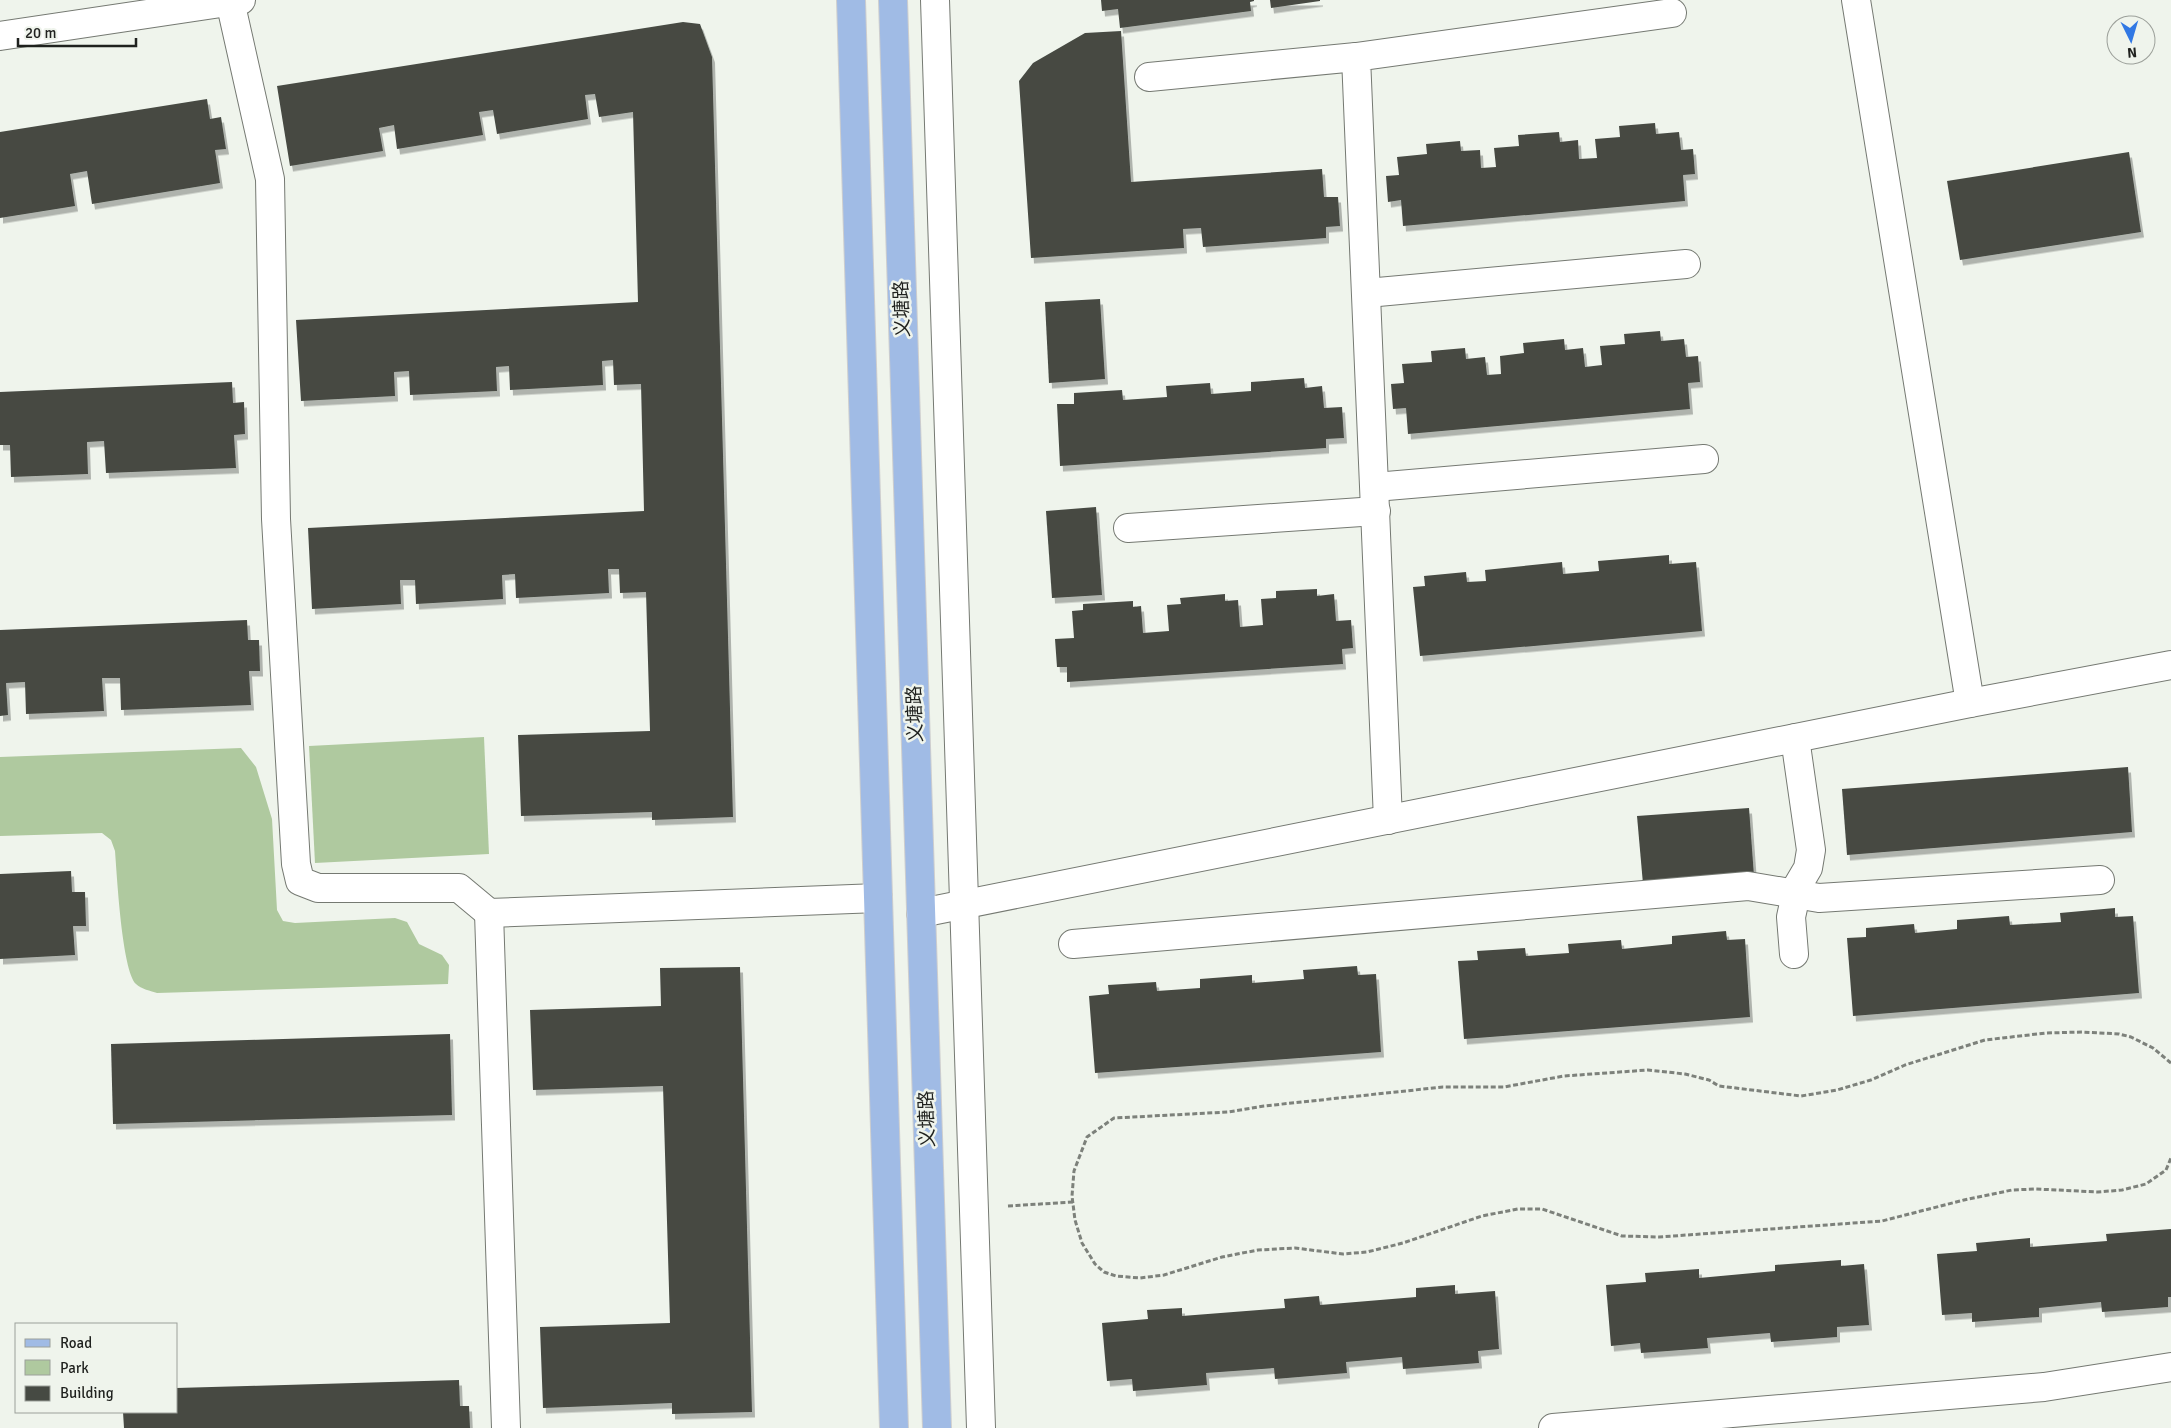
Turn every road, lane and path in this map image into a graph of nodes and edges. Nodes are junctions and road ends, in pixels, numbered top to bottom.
1 (850, 0) edge
2 (893, 0) edge
3 (935, 0) edge
4 (1856, 0) edge
5 (235, 1) edge
6 (1672, 13) dead end
7 (0, 36) edge
8 (1356, 57) junction
9 (1149, 77) dead end
10 (1686, 264) dead end
11 (1367, 293) junction
12 (1704, 459) dead end
13 (1375, 499) junction
14 (1128, 528) dead end
15 (2171, 665) edge
16 (1970, 703) junction
17 (1794, 738) junction
18 (1388, 820) junction
19 (2100, 880) dead end
20 (1796, 894) junction
21 (878, 898) junction
22 (965, 904) junction
23 (488, 913) junction
24 (921, 913) junction
25 (1073, 944) dead end
26 (1794, 954) dead end
27 (2171, 1063) edge
28 (2171, 1158) edge
29 (1072, 1202) junction
30 (975, 1208) junction
31 (2171, 1367) edge
32 (506, 1428) edge
33 (894, 1428) edge
34 (937, 1428) edge
35 (981, 1428) edge
36 (1553, 1428) edge

1 - 21 main road
2 - 24 main road, 义塘路
3 - 22 street
4 - 16 street
5 - 7 street
5 - 23 street
6 - 8 street
8 - 9 street
8 - 11 street
10 - 11 street
11 - 13 street
12 - 13 street
13 - 14 street
13 - 18 street
15 - 16 street
16 - 17 street
17 - 18 street
17 - 20 street
18 - 22 street
19 - 20 street
20 - 25 street
20 - 26 street
21 - 23 street
21 - 33 main road
22 - 24 street
22 - 30 street
23 - 32 street
24 - 34 main road, 义塘路
27 - 29 path
28 - 29 path
29 - 30 path
30 - 35 street
31 - 36 street

